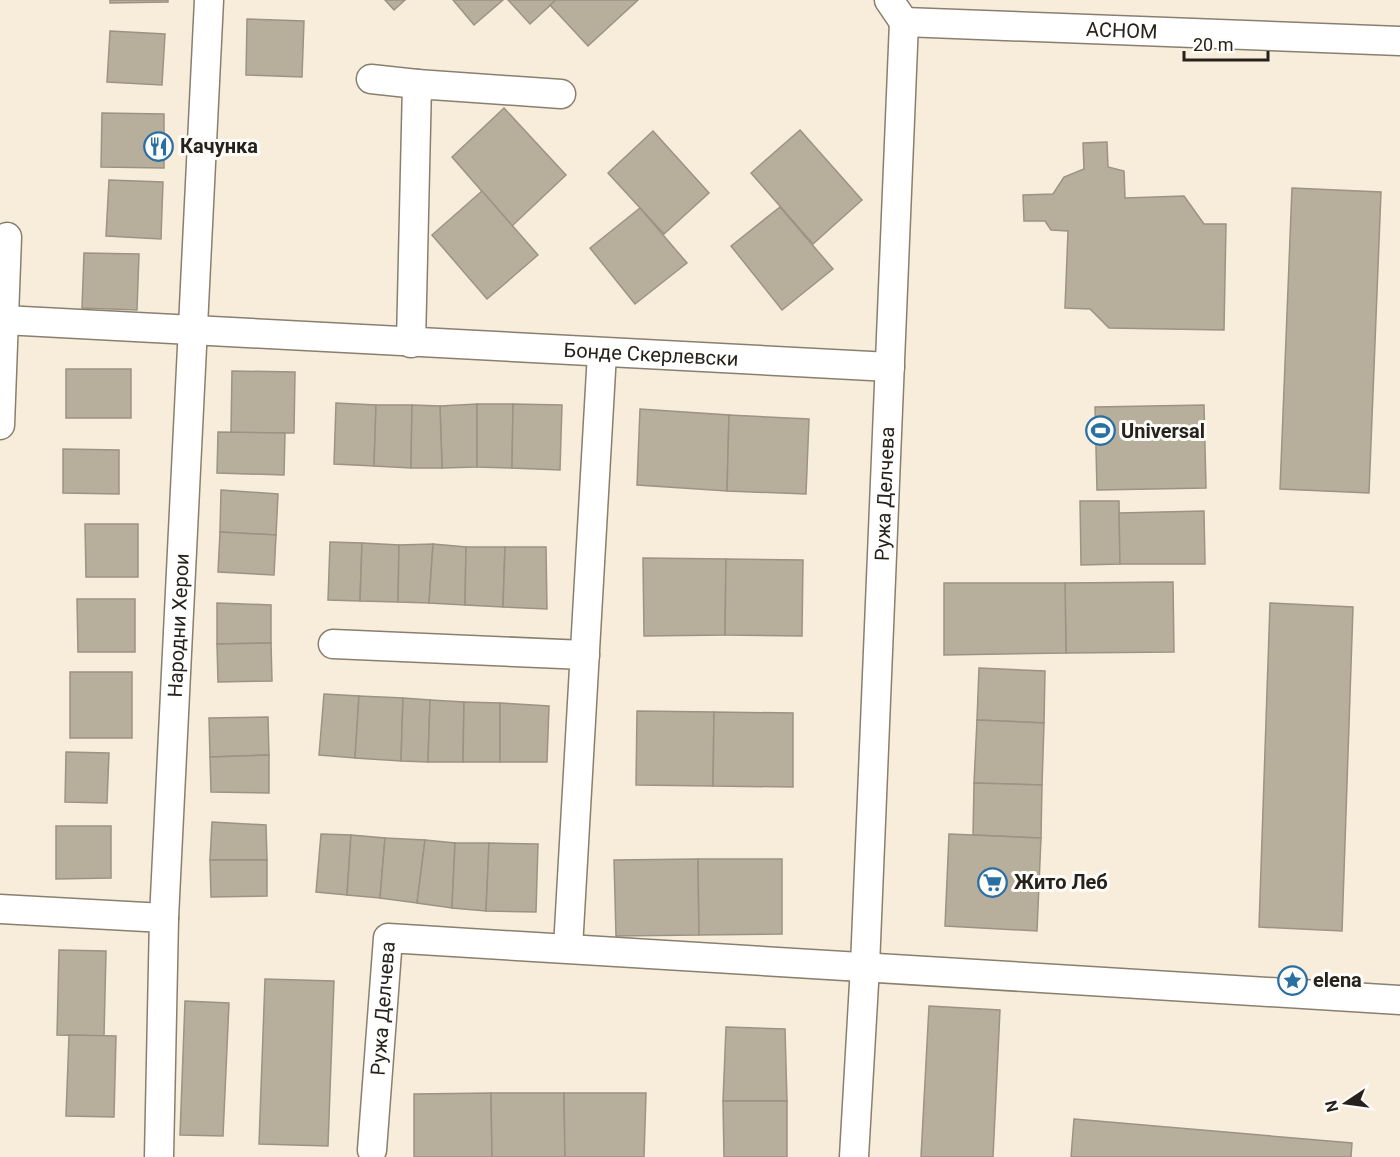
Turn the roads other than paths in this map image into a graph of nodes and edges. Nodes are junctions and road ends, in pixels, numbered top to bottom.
1 (209, 0) edge
2 (897, 11) edge
3 (1400, 41) edge
4 (371, 79) dead end
5 (417, 84) junction
6 (561, 94) dead end
7 (7, 237) dead end
8 (4, 320) junction
9 (191, 331) junction
10 (411, 343) junction
11 (602, 352) junction
12 (890, 368) junction
13 (0, 425) edge
14 (333, 644) dead end
15 (585, 655) junction
16 (0, 909) edge
17 (164, 918) junction
18 (568, 948) junction
19 (865, 966) junction
20 (1400, 1000) edge
21 (372, 1150) dead end
22 (159, 1157) edge
23 (854, 1157) edge

1 - 9 street, Народни Херои
2 - 3 street, АСНОМ
2 - 12 street, Ружа Делчева
4 - 5 street
5 - 6 street
5 - 10 street
7 - 8 street
8 - 9 street
8 - 13 street
9 - 10 street, Бонде Скерлевски
9 - 17 street, Народни Херои
10 - 11 street, Бонде Скерлевски
11 - 12 street, Бонде Скерлевски
11 - 15 street
12 - 19 street, Ружа Делчева
14 - 15 street
15 - 18 street
16 - 17 street
17 - 22 street, Народни Херои
18 - 19 street, Ружа Делчева
18 - 21 street, Ружа Делчева
19 - 20 street
19 - 23 street, Ружа Делчева

